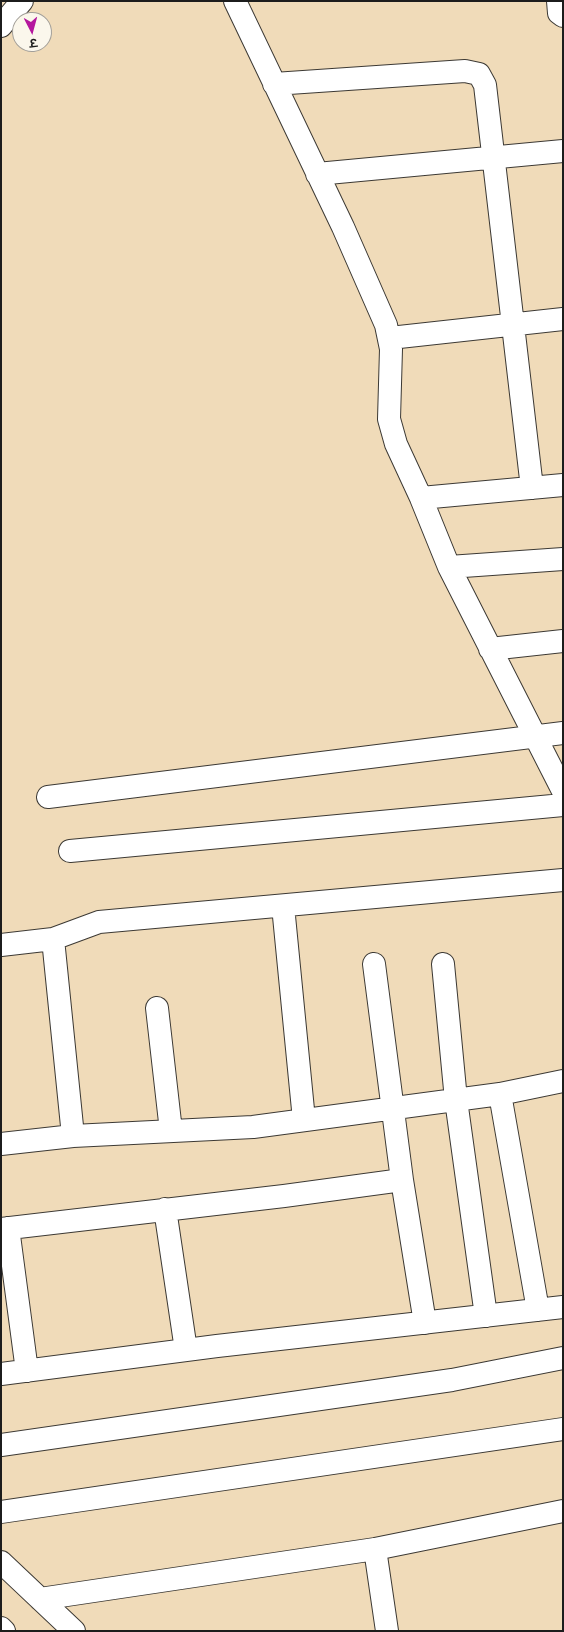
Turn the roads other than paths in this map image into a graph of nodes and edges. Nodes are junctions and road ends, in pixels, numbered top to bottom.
1 (22, 1) edge
2 (234, 1) edge
3 (558, 1) edge
4 (563, 16) edge
5 (1, 26) edge
6 (274, 84) junction
7 (563, 151) edge
8 (494, 157) junction
9 (317, 174) junction
10 (563, 318) edge
11 (514, 324) junction
12 (390, 338) junction
13 (563, 485) edge
14 (532, 488) junction
15 (421, 498) junction
16 (563, 559) edge
17 (449, 567) junction
18 (563, 641) edge
19 (490, 649) junction
20 (563, 733) edge
21 (536, 737) junction
22 (563, 791) edge
23 (48, 797) dead end
24 (563, 805) edge
25 (70, 851) dead end
26 (563, 880) edge
27 (283, 906) junction
28 (53, 940) junction
29 (1, 945) edge
30 (374, 964) dead end
31 (443, 964) dead end
32 (157, 1008) dead end
33 (563, 1081) edge
34 (500, 1094) junction
35 (456, 1100) junction
36 (392, 1108) junction
37 (304, 1120) junction
38 (171, 1131) junction
39 (73, 1136) junction
40 (1, 1144) edge
41 (402, 1180) junction
42 (165, 1209) junction
43 (5, 1229) edge
44 (563, 1307) edge
45 (538, 1310) junction
46 (486, 1316) junction
47 (425, 1323) junction
48 (186, 1350) junction
49 (563, 1358) edge
50 (27, 1371) junction
51 (1, 1374) edge
52 (563, 1429) edge
53 (1, 1445) edge
54 (563, 1511) edge
55 (1, 1512) edge
56 (375, 1549) junction
57 (1, 1562) edge
58 (40, 1599) junction
59 (1, 1628) edge
60 (384, 1630) edge
61 (4, 1631) edge
62 (74, 1631) edge

1 - 5 main road
2 - 6 main road
3 - 4 main road
6 - 8 main road
6 - 9 main road
7 - 8 main road
8 - 9 main road
8 - 11 main road
9 - 12 main road
10 - 11 main road
11 - 12 main road
11 - 14 main road
12 - 15 main road
13 - 14 main road
14 - 15 main road
15 - 17 main road
16 - 17 main road
17 - 19 main road
18 - 19 main road
19 - 21 main road
20 - 21 main road
21 - 22 main road
21 - 23 main road
24 - 25 main road
26 - 27 main road
27 - 28 main road
27 - 37 main road
28 - 29 main road
28 - 39 main road
30 - 36 main road
31 - 35 main road
32 - 38 main road
33 - 34 main road
34 - 35 main road
34 - 45 main road
35 - 36 main road
35 - 46 main road
36 - 37 main road
36 - 41 main road
37 - 38 main road
38 - 39 main road
39 - 40 main road
41 - 42 main road
41 - 47 main road
42 - 43 main road
42 - 48 main road
43 - 50 main road
44 - 45 main road
45 - 46 main road
46 - 47 main road
47 - 48 main road
48 - 50 main road
49 - 53 main road
50 - 51 main road
52 - 55 main road
54 - 56 main road
56 - 58 main road
56 - 60 main road
57 - 58 main road
58 - 62 main road
59 - 61 main road

